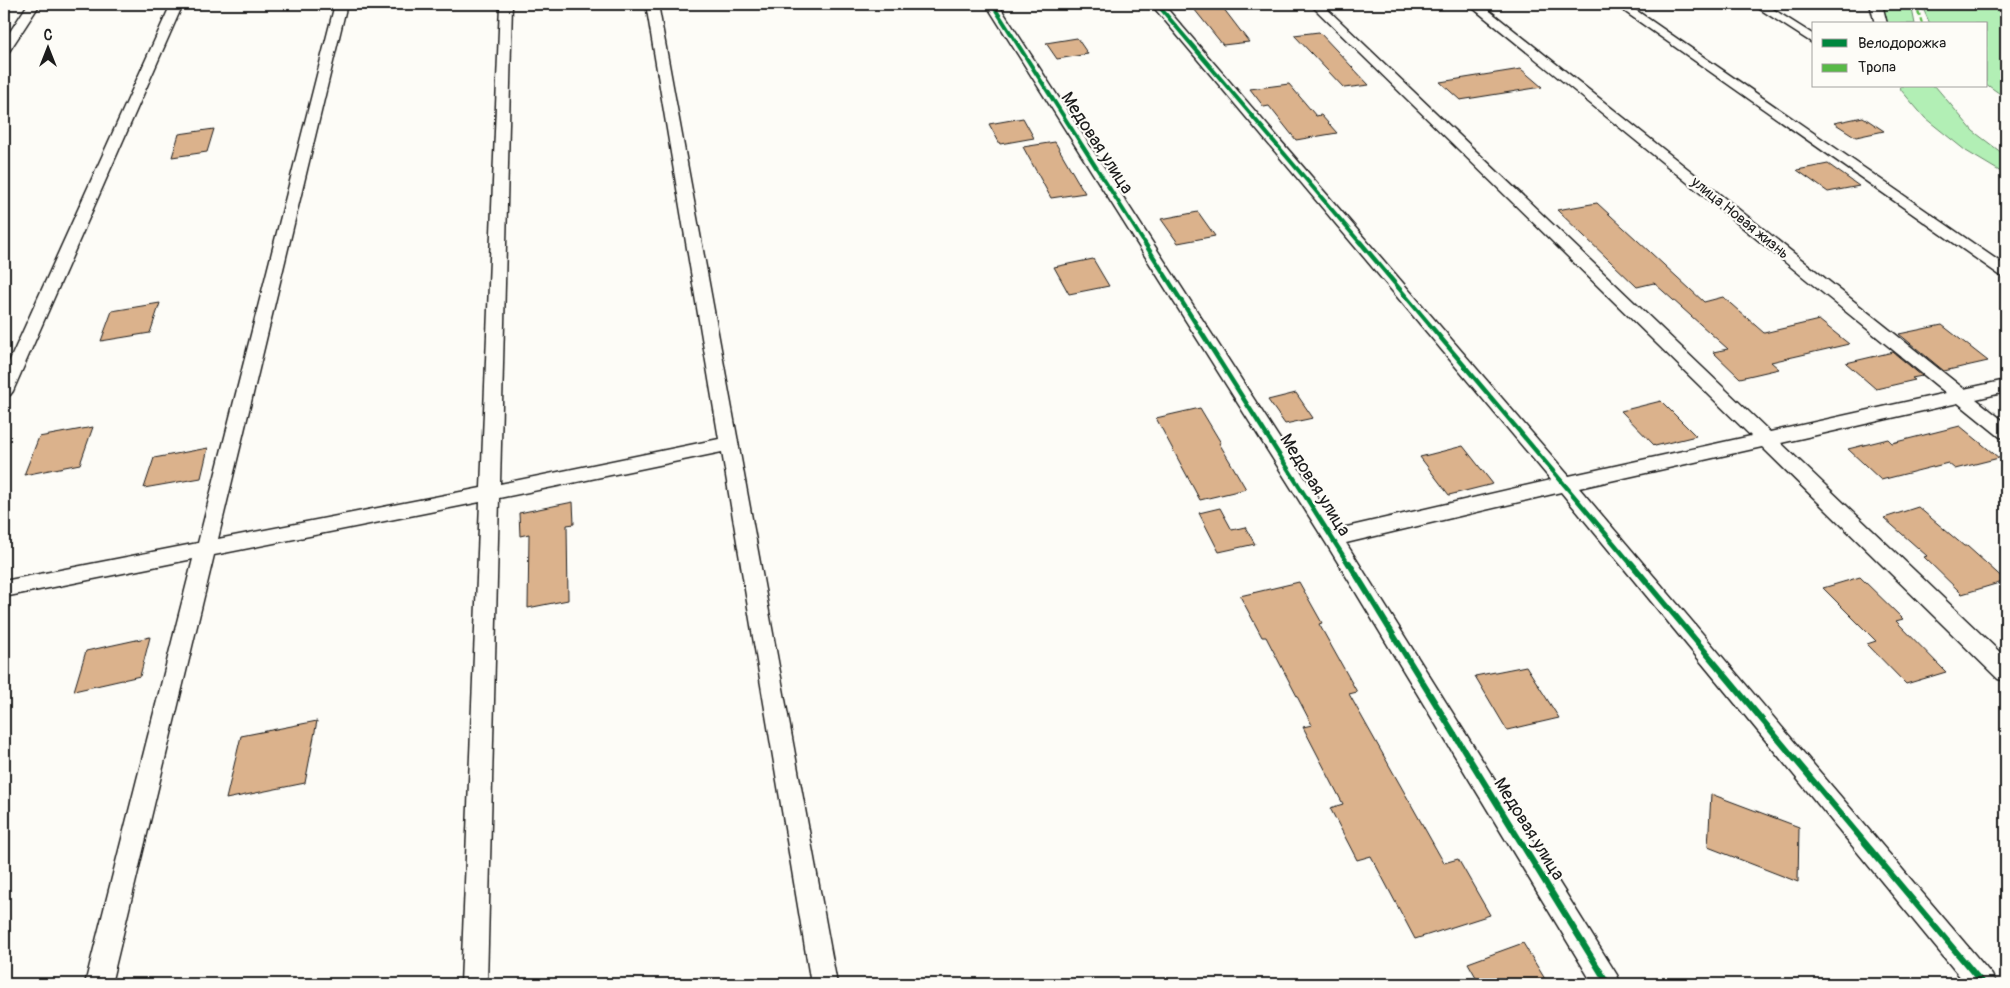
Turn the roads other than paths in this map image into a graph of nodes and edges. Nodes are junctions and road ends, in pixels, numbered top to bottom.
1 (34, 4) edge
2 (177, 4) edge
3 (341, 4) edge
4 (506, 4) edge
5 (652, 4) edge
6 (992, 4) edge
7 (1157, 4) edge
8 (1316, 4) edge
9 (1474, 4) edge
10 (1620, 4) edge
11 (1758, 4) edge
12 (1876, 4) edge
13 (1880, 22) edge
14 (1812, 39) edge
15 (4, 50) edge
16 (2006, 273) edge
17 (2006, 386) edge
18 (4, 391) edge
19 (1961, 396) junction
20 (2006, 432) edge
21 (1765, 440) junction
22 (729, 444) junction
23 (1564, 484) junction
24 (490, 493) junction
25 (1333, 538) junction
26 (206, 549) junction
27 (4, 589) edge
28 (2006, 672) edge
29 (98, 984) edge
30 (474, 984) edge
31 (824, 984) edge
32 (1608, 984) edge
33 (1983, 984) edge

1 - 15 street
2 - 18 street
3 - 26 street
4 - 24 street
5 - 22 street
6 - 25 street, Медовая улица
7 - 23 street
8 - 21 street
9 - 19 street, улица Новая жизнь
10 - 16 street
11 - 14 street
12 - 13 street
17 - 19 street
19 - 20 street, улица Новая жизнь
19 - 21 street
21 - 23 street
21 - 28 street
22 - 24 street
22 - 31 street
23 - 25 street
23 - 33 street
24 - 26 street
24 - 30 street
25 - 32 street, Медовая улица
26 - 27 street
26 - 29 street

